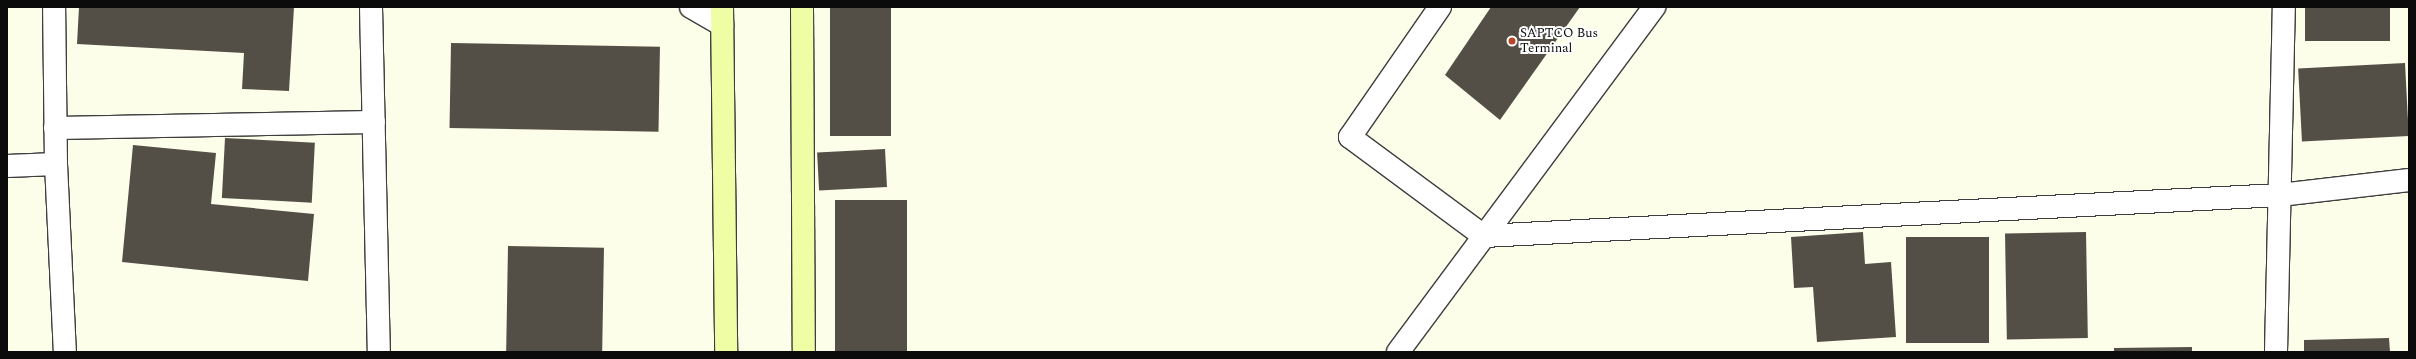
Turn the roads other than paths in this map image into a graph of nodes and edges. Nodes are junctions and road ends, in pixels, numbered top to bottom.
1 (54, 7) edge
2 (371, 7) edge
3 (691, 7) edge
4 (802, 7) edge
5 (1440, 7) edge
6 (1654, 7) edge
7 (2284, 7) edge
8 (722, 16) edge
9 (374, 122) junction
10 (56, 128) junction
11 (56, 164) junction
12 (7, 166) edge
13 (2409, 180) edge
14 (2280, 195) junction
15 (1484, 236) junction
16 (65, 352) edge
17 (379, 352) edge
18 (726, 352) edge
19 (804, 352) edge
20 (1398, 352) edge
21 (2276, 352) edge

1 - 10 street
2 - 9 street
3 - 8 street
4 - 19 main road
5 - 15 street
6 - 15 street
7 - 14 street
8 - 18 main road
9 - 10 street
9 - 17 street
10 - 11 street
11 - 12 street
11 - 16 street
13 - 14 street
14 - 15 street
14 - 21 street
15 - 20 street

